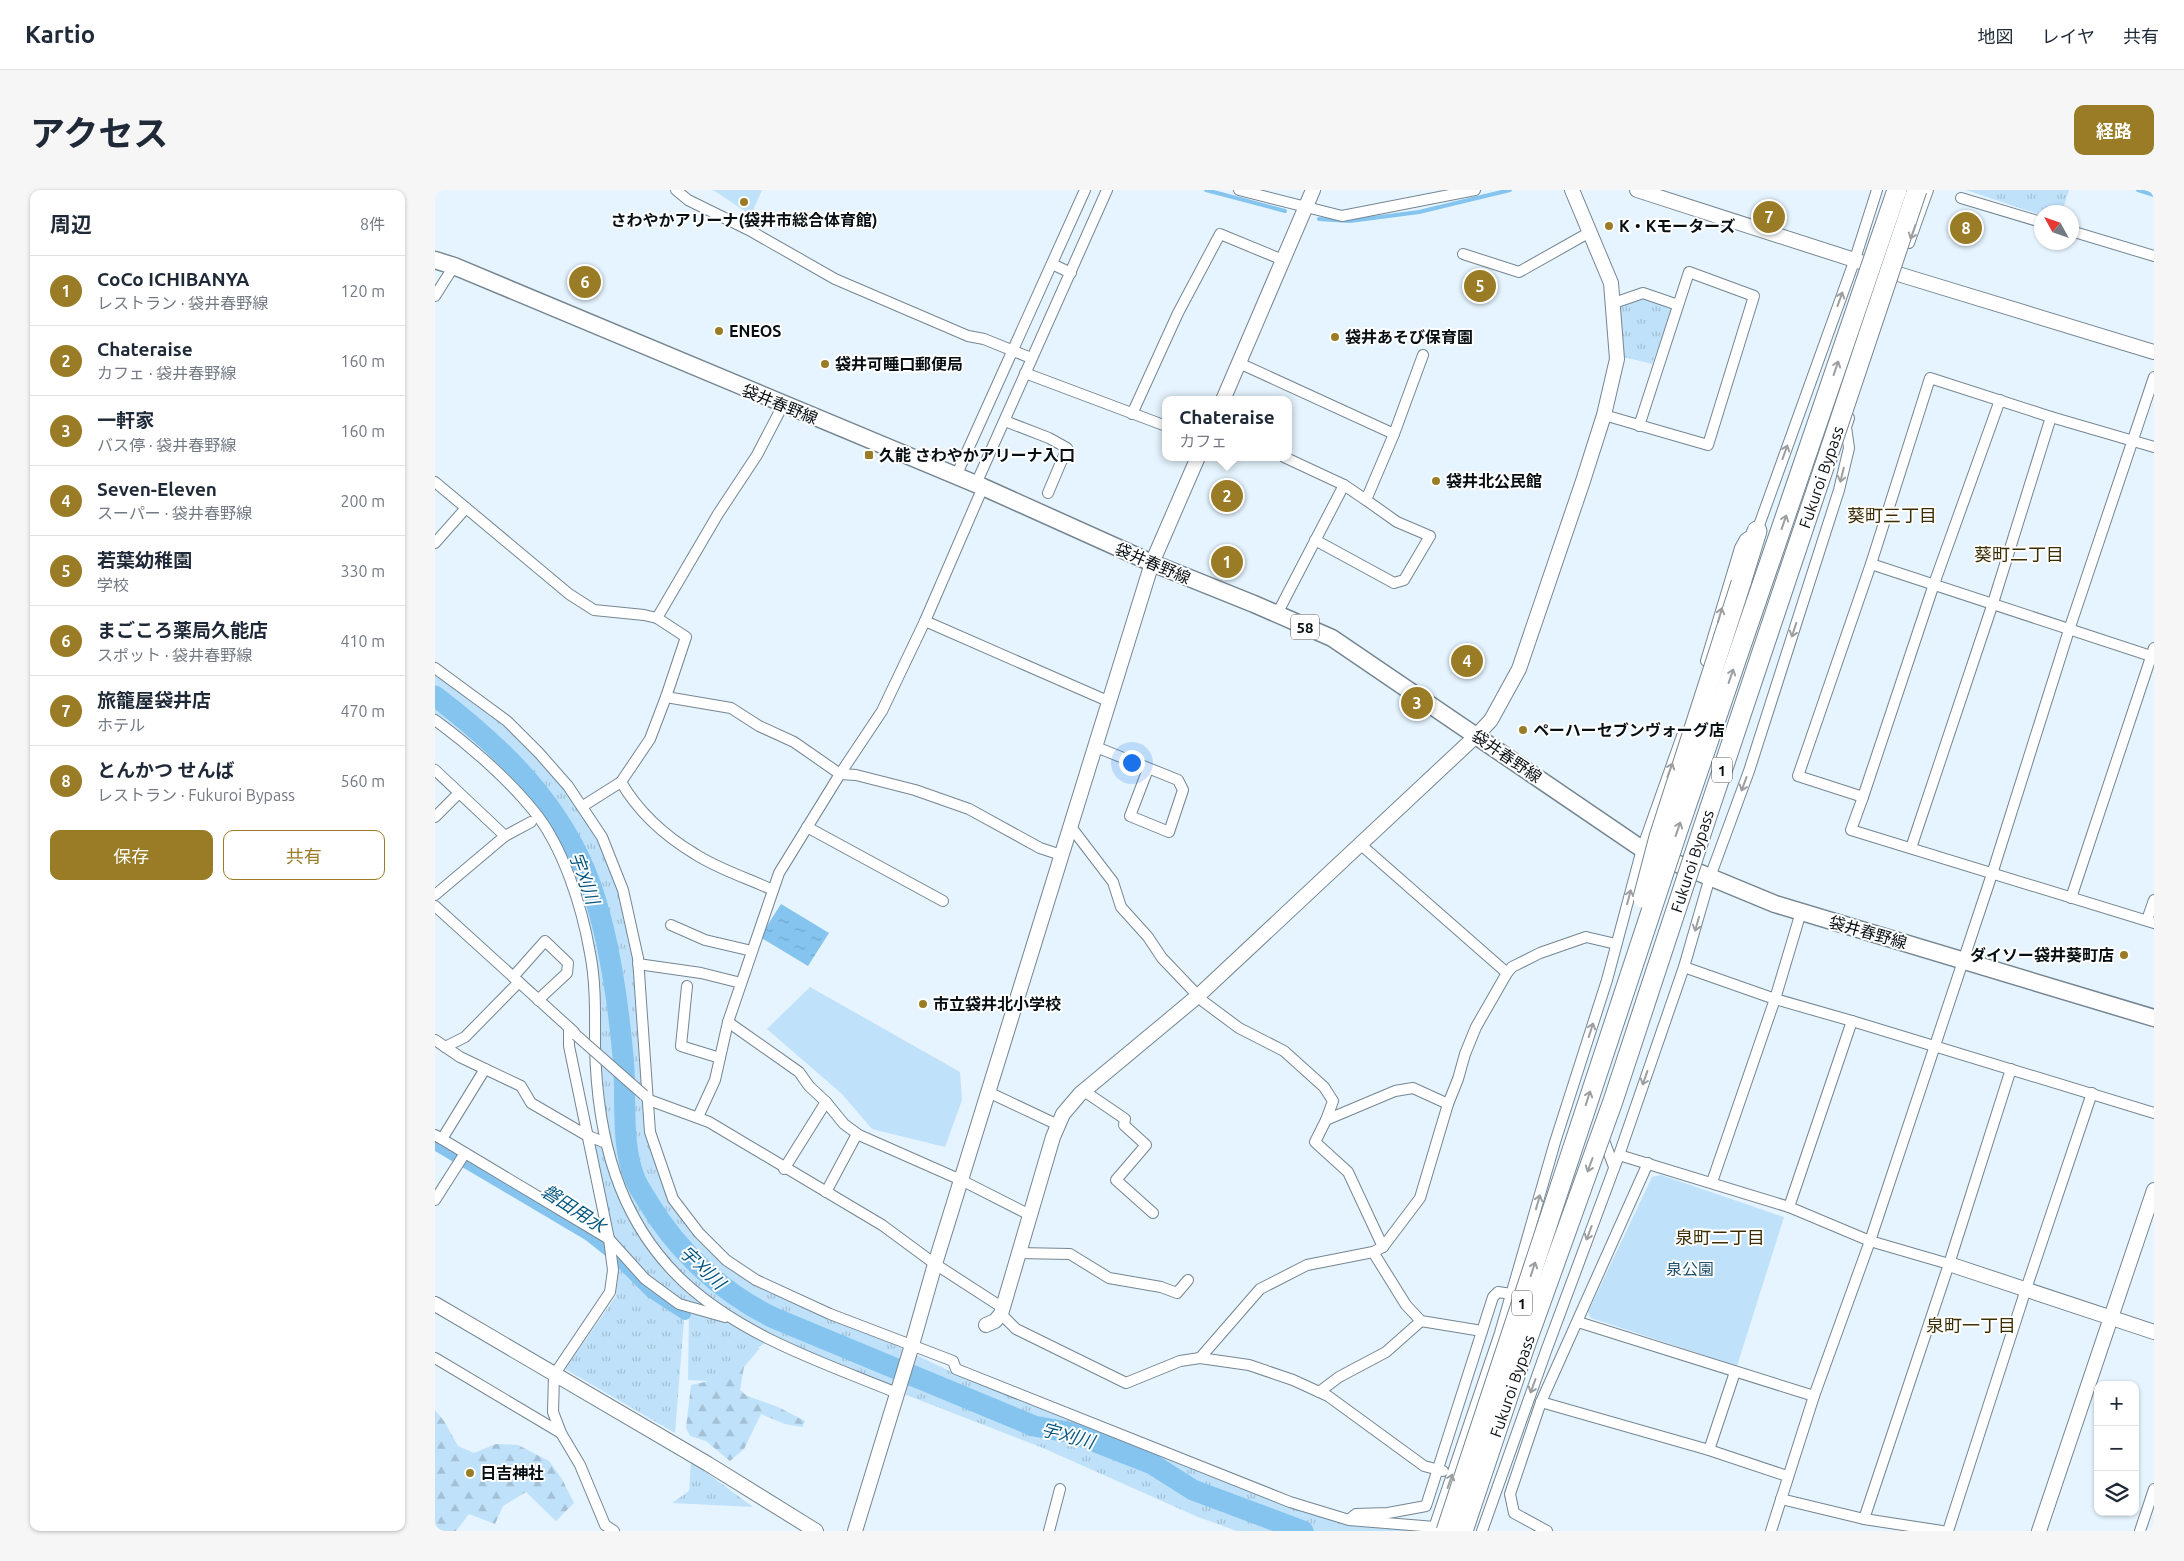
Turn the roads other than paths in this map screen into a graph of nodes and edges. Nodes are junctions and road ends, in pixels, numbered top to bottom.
1 (676, 190) edge
2 (1085, 190) edge
3 (1107, 190) edge
4 (1239, 190) edge
5 (1313, 190) edge
6 (1475, 190) edge
7 (1572, 190) edge
8 (1637, 190) edge
9 (1877, 190) edge
10 (1897, 190) edge
11 (1917, 190) edge
12 (1928, 190) edge
13 (1961, 198) dead end
14 (1306, 207) junction
15 (2034, 220) edge
16 (1590, 232) junction
17 (2079, 233) edge
18 (1463, 254) dead end
19 (2154, 256) edge
20 (1855, 259) junction
21 (435, 260) edge
22 (1283, 260) junction
23 (1052, 264) junction
24 (454, 266) junction
25 (1071, 273) junction
26 (1898, 274) junction
27 (435, 296) edge
28 (1614, 303) junction
29 (1678, 306) junction
30 (1013, 350) junction
31 (2154, 352) edge
32 (1423, 355) dead end
33 (1031, 358) junction
34 (1239, 363) junction
35 (1025, 373) junction
36 (2154, 377) edge
37 (1225, 396) edge
38 (2000, 400) junction
39 (783, 406) junction
40 (1132, 414) junction
41 (1604, 415) junction
42 (2051, 417) junction
43 (1005, 421) junction
44 (1162, 425) edge
45 (1639, 426) junction
46 (1846, 427) junction
47 (1394, 434) junction
48 (2133, 440) junction
49 (2154, 447) edge
50 (1196, 461) edge
51 (1292, 461) edge
52 (956, 476) junction
53 (435, 482) edge
54 (1344, 485) junction
55 (980, 486) junction
56 (1048, 493) dead end
57 (1366, 500) junction
58 (466, 508) junction
59 (1757, 531) junction
60 (1315, 540) junction
61 (435, 543) edge
62 (1152, 563) junction
63 (1871, 564) junction
64 (1934, 584) junction
65 (1993, 603) junction
66 (1277, 614) junction
67 (657, 618) junction
68 (925, 621) junction
69 (2069, 630) junction
70 (2153, 654) edge
71 (435, 668) edge
72 (666, 697) junction
73 (1110, 702) junction
74 (435, 720) edge
75 (1477, 735) junction
76 (1096, 748) junction
77 (1148, 769) junction
78 (435, 770) edge
79 (840, 774) junction
80 (621, 782) junction
81 (459, 793) junction
82 (1863, 797) junction
83 (583, 806) junction
84 (435, 817) edge
85 (531, 822) dead end
86 (807, 827) junction
87 (1071, 828) junction
88 (505, 836) junction
89 (1360, 844) junction
90 (1642, 848) junction
91 (1911, 848) junction
92 (1061, 855) junction
93 (1992, 874) junction
94 (1710, 877) junction
95 (773, 890) junction
96 (435, 895) edge
97 (2071, 898) junction
98 (2154, 900) edge
99 (943, 901) dead end
100 (435, 906) edge
101 (1801, 912) junction
102 (2151, 921) edge
103 (671, 925) dead end
104 (1616, 944) junction
105 (752, 951) junction
106 (1963, 960) junction
107 (638, 964) junction
108 (1684, 966) junction
109 (1507, 973) junction
110 (516, 980) junction
111 (741, 983) junction
112 (687, 986) dead end
113 (1199, 995) junction
114 (1775, 999) junction
115 (538, 1000) junction
116 (2154, 1018) edge
117 (1852, 1020) junction
118 (1614, 1021) junction
119 (728, 1022) junction
120 (573, 1031) junction
121 (435, 1040) edge
122 (1934, 1046) junction
123 (445, 1047) junction
124 (720, 1058) junction
125 (485, 1069) junction
126 (2011, 1069) junction
127 (1084, 1091) junction
128 (988, 1092) junction
129 (2092, 1093) junction
130 (646, 1097) junction
131 (1613, 1101) junction
132 (826, 1102) junction
133 (1448, 1104) junction
134 (2154, 1113) edge
135 (698, 1117) junction
136 (1327, 1120) junction
137 (1058, 1125) junction
138 (1571, 1130) dead end
139 (857, 1134) junction
140 (586, 1135) junction
141 (438, 1137) edge
142 (1555, 1142) junction
143 (606, 1143) junction
144 (1605, 1143) dead end
145 (465, 1153) junction
146 (1619, 1155) junction
147 (1648, 1163) junction
148 (1614, 1167) junction
149 (784, 1169) junction
150 (961, 1180) junction
151 (1712, 1182) junction
152 (2154, 1190) edge
153 (826, 1192) junction
154 (435, 1200) edge
155 (1789, 1207) junction
156 (1153, 1213) dead end
157 (1030, 1215) junction
158 (609, 1239) junction
159 (1870, 1241) junction
160 (1383, 1247) junction
161 (1019, 1252) junction
162 (1373, 1252) junction
163 (935, 1264) junction
164 (1949, 1264) junction
165 (1188, 1280) dead end
166 (2026, 1288) junction
167 (1511, 1294) junction
168 (435, 1304) edge
169 (1002, 1311) junction
170 (2111, 1319) junction
171 (736, 1320) junction
172 (1421, 1321) junction
173 (1579, 1322) junction
174 (987, 1325) dead end
175 (1482, 1331) junction
176 (2154, 1332) edge
177 (913, 1345) junction
178 (435, 1358) edge
179 (1200, 1358) junction
180 (1735, 1372) junction
181 (554, 1374) junction
182 (897, 1391) junction
183 (1319, 1392) junction
184 (1814, 1396) junction
185 (1541, 1402) junction
186 (561, 1433) junction
187 (1709, 1450) junction
188 (1439, 1471) junction
189 (1787, 1476) junction
190 (1060, 1489) dead end
191 (2154, 1489) edge
192 (1781, 1499) junction
193 (1864, 1518) junction
194 (1349, 1520) junction
195 (1438, 1530) edge
196 (614, 1531) edge
197 (815, 1531) edge
198 (855, 1531) edge
199 (1049, 1531) edge
200 (1463, 1531) edge
201 (1482, 1531) edge
202 (1547, 1531) edge
203 (1771, 1531) edge
204 (1942, 1531) edge
205 (1948, 1531) edge
206 (2039, 1531) edge
207 (2141, 1531) edge

1 - 30 street
2 - 23 street
3 - 25 street
4 - 14 street
5 - 14 street
6 - 14 street
7 - 16 street
8 - 20 street
9 - 20 street
118 -> 10 highway, Fukuroi Bypass / 1, bridge
11 - 131 highway, Fukuroi Bypass / 1, bridge
12 -> 26 street
13 - 15 street
14 - 22 street
16 - 18 street
16 - 28 street
17 - 19 street
20 - 26 street
59 -> 20 street
21 - 24 main road, 袋井春野線 / 58
22 - 34 street
22 - 40 street
23 - 25 street
23 - 30 street
24 - 27 street
24 - 39 main road, 袋井春野線 / 58
25 - 33 street
26 - 31 street
26 - 46 street
28 - 29 street
28 - 41 street
29 - 45 street
29 - 45 street
30 - 33 street
30 - 52 street
32 - 47 street
33 - 35 street
34 - 37 street
34 - 47 street
35 - 40 street
35 - 43 street
36 - 48 street
38 - 42 street
38 - 63 street
38 - 64 street
39 - 52 main road, 袋井春野線 / 58
39 - 67 street
40 - 44 street
41 - 45 street
41 - 75 street
42 - 48 street
42 - 65 street
43 - 55 street
43 - 56 street
46 -> 94 street
46 - 131 highway, bridge
47 - 57 street
48 - 49 street
48 - 69 street
50 - 62 street
51 - 54 street
52 - 55 main road, 袋井春野線 / 58
53 - 58 street
54 - 57 street
54 - 60 street
55 - 62 main road, 袋井春野線 / 58
55 - 68 street
57 - 60 street
58 - 61 street
58 - 67 street
90 -> 59 street
59 - 118 highway, bridge
60 - 66 street
62 - 66 main road, 袋井春野線 / 58
62 - 73 street
63 - 64 street
63 - 82 street
64 - 65 street
64 - 82 street
65 - 69 street
65 - 91 street
66 - 75 main road, 袋井春野線 / 58
67 - 72 street
68 - 73 street
68 - 79 street
69 - 70 street
69 - 93 street
70 - 97 street
71 - 83 street
72 - 79 street
72 - 80 street
73 - 76 street
74 - 143 street
75 - 89 street
75 - 90 main road, 袋井春野線 / 58
76 - 77 street
76 - 87 street
77 - 77 street
78 - 81 street
79 - 86 street
79 - 92 street
80 - 83 street
80 - 95 street
81 - 84 street
81 - 88 street
82 - 91 street
83 - 107 street
85 - 88 street
86 - 95 street
86 - 99 street
87 - 92 street
87 - 113 street
88 - 96 street
89 - 109 street
89 - 113 street
90 - 94 main road, 袋井春野線 / 58
104 -> 90 street
91 - 93 street
92 - 128 street
93 - 97 street
93 - 106 street
94 - 101 main road, 袋井春野線 / 58
94 -> 108 street
95 - 105 street
97 - 102 street
98 - 102 street
100 - 110 street
101 - 106 main road, 袋井春野線 / 58
101 - 114 street
103 - 105 street
104 - 109 street
142 -> 104 street
105 - 111 street
106 - 116 main road, 袋井春野線 / 58
106 - 122 street
107 - 111 street
107 - 130 street
108 - 114 street
108 -> 146 street
109 - 133 street
110 - 115 street
110 - 115 street
110 - 123 street
111 - 119 street
112 - 124 street
113 - 127 street
113 - 136 street
114 - 117 street
114 - 151 street
115 - 120 street
117 - 122 street
117 - 155 street
195 -> 118 highway, Fukuroi Bypass / 1, bridge
119 - 124 street
119 - 132 street
120 - 130 street, bridge
120 - 140 street
121 - 123 street
122 - 126 street
122 - 159 street
123 - 125 street
124 - 135 street
125 - 140 street
125 - 141 street
126 - 129 street
126 - 164 street
127 - 137 street
127 - 156 street
128 - 137 street
128 - 150 street
129 - 134 street
129 - 166 street
130 - 135 street
130 - 177 street
131 -> 200 highway, Fukuroi Bypass / 1, bridge
132 - 139 street
132 - 149 street
133 - 136 street
133 - 160 street
135 - 149 street
136 - 160 street
137 - 157 street
138 - 142 street
139 - 150 street
139 - 153 street
140 - 143 street
140 - 158 street
141 - 145 street
167 -> 142 street
143 - 171 street
144 - 148 street
145 - 154 street
145 - 158 street
146 - 147 street
146 - 148 street
147 - 151 street
147 - 173 street
148 -> 201 street
149 - 153 street
150 - 157 street
150 - 163 street
151 - 155 street
152 - 170 street
153 - 163 street
155 - 159 street
157 - 161 street
158 - 171 street
158 - 181 street
159 - 164 street
159 - 184 street
160 - 162 street
161 - 165 street
161 - 169 street
162 - 172 street
162 - 179 street
163 - 169 street
163 - 177 street
164 - 166 street
164 - 193 street
166 - 170 street
166 - 205 street
167 - 175 street
195 -> 167 street
168 - 181 street
169 - 174 street
169 - 179 street
170 - 176 street
170 - 206 street
171 - 182 street
172 - 175 street
172 - 183 street
173 - 180 street
173 - 185 street
175 - 188 street
177 - 182 street
177 - 194 street
178 - 186 street
179 - 183 street
180 - 184 street
180 - 187 street
181 - 186 street
181 - 197 street
182 - 198 street
183 - 188 street
184 - 189 street
185 - 187 street
185 - 202 street
186 - 196 street
187 - 189 street
188 - 194 street
189 - 192 street
190 - 199 street
191 - 207 street
192 - 193 street
192 - 203 street
193 - 204 street
194 - 195 street

